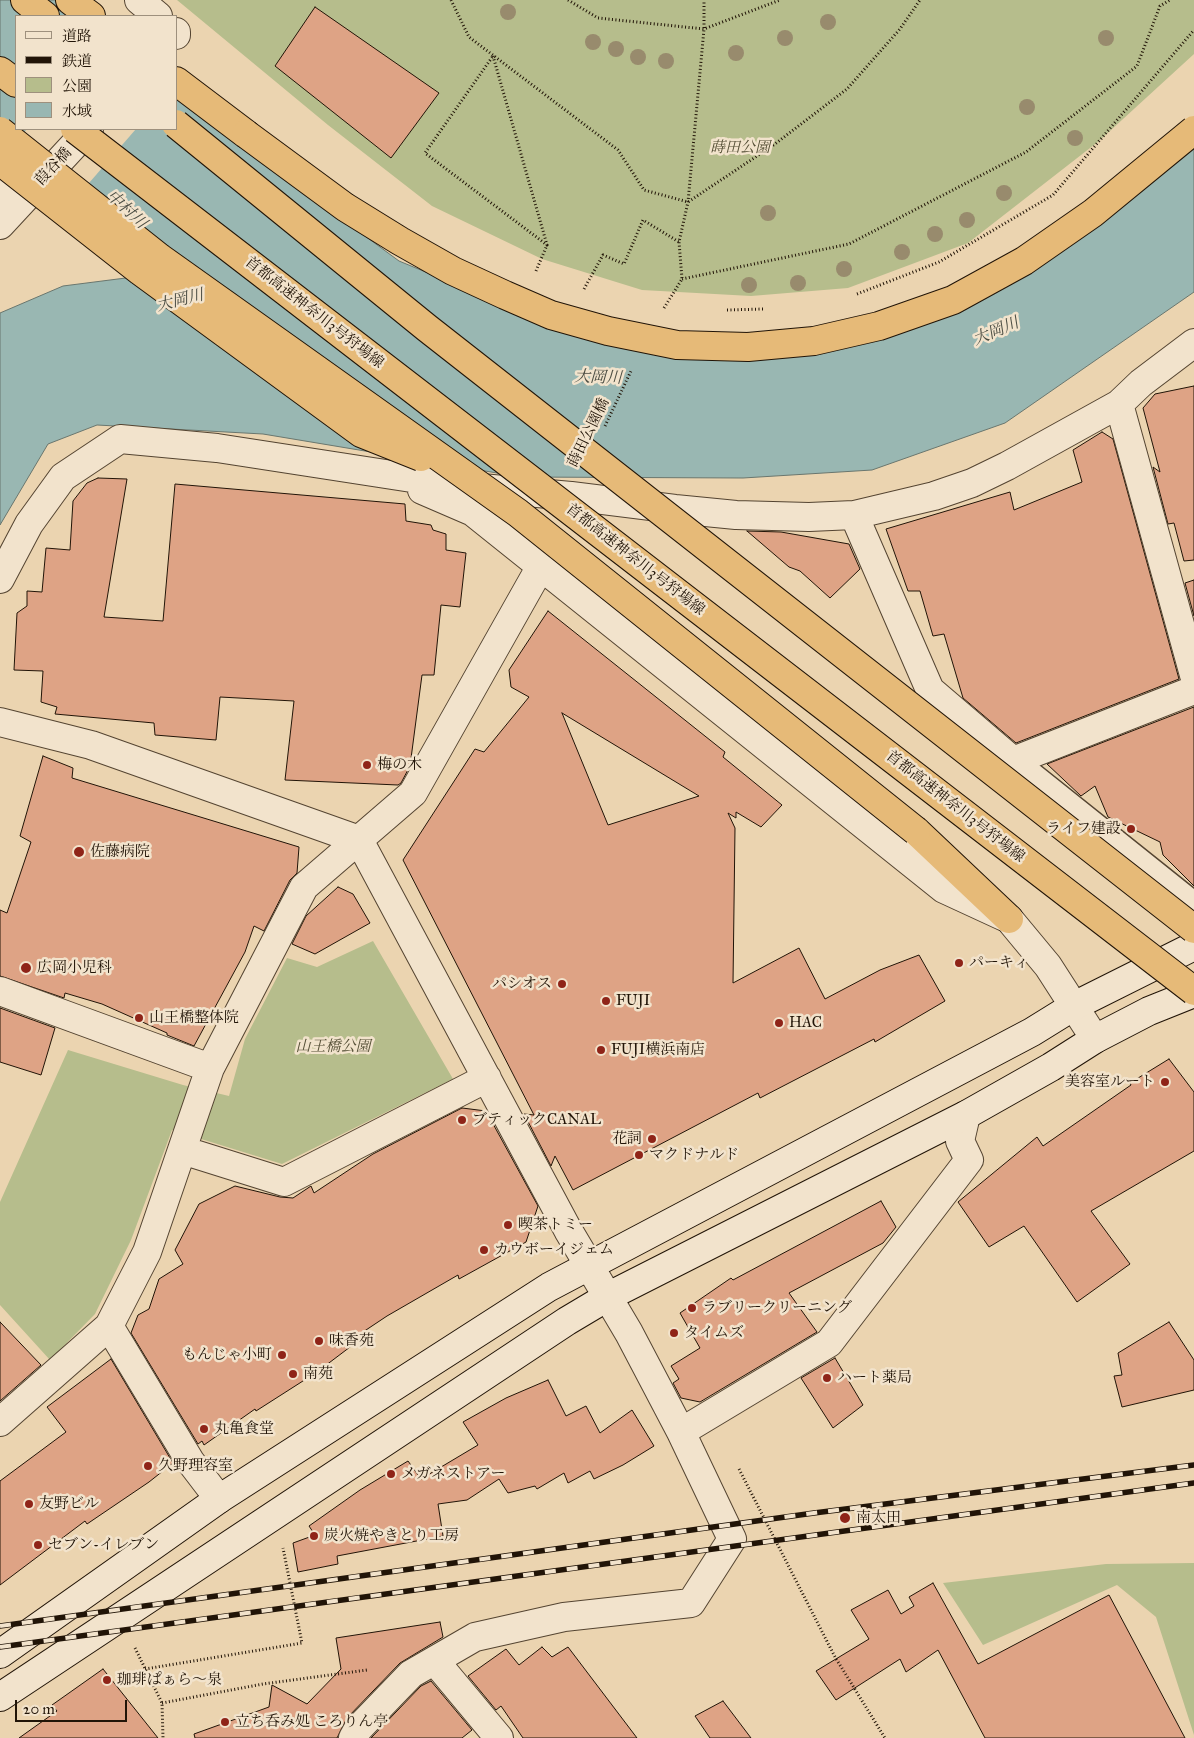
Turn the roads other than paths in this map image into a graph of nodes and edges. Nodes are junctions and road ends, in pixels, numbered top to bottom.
1 (25, 0) edge
2 (70, 0) edge
3 (139, 0) edge
4 (44, 15) edge
5 (90, 15) edge
6 (156, 15) edge
7 (0, 71) edge
8 (178, 82) edge
9 (15, 83) edge
10 (178, 126) edge
11 (76, 130) edge
12 (88, 130) edge
13 (1194, 130) edge
14 (0, 131) edge
15 (0, 161) edge
16 (9, 197) edge
17 (0, 225) edge
18 (1194, 343) edge
19 (1119, 404) junction
20 (382, 473) junction
21 (462, 474) junction
22 (854, 515) junction
23 (541, 566) junction
24 (0, 579) edge
25 (1194, 675) edge
26 (1194, 690) edge
27 (0, 722) edge
28 (1013, 761) junction
29 (359, 840) junction
30 (1194, 914) edge
31 (1009, 919) junction
32 (1194, 928) edge
33 (1194, 946) edge
34 (0, 991) edge
35 (1194, 992) edge
36 (1074, 1006) junction
37 (1095, 1039) junction
38 (210, 1068) junction
39 (487, 1078) junction
40 (966, 1115) junction
41 (182, 1150) junction
42 (590, 1266) junction
43 (609, 1296) junction
44 (109, 1326) junction
45 (0, 1422) edge
46 (681, 1432) junction
47 (219, 1498) junction
48 (0, 1654) edge
49 (435, 1661) junction
50 (0, 1697) edge
51 (354, 1738) edge
52 (499, 1738) edge

1 - 4 highway
2 - 5 highway
3 - 6 street
7 - 9 highway
8 - 13 highway, bridge
10 - 32 highway, bridge
11 - 35 highway, 首都高速神奈川3号狩場線, bridge
12 - 16 street, 葭谷橋
14 - 21 highway, bridge
15 - 21 highway, bridge
16 - 17 street, 葭谷橋
18 - 19 street
19 - 22 street
19 - 25 street
20 - 22 street
20 - 23 street
20 - 24 street
21 - 31 highway, bridge
22 - 28 street
23 - 29 street
23 - 31 street
26 - 28 street
27 - 29 street
28 - 30 street
29 - 38 street
29 - 39 street
31 - 36 street
33 - 36 street
34 - 38 street
35 - 37 street
36 - 37 street
36 - 42 street
37 - 40 street
38 - 41 street
39 - 41 street
39 - 42 street
40 - 43 street
40 - 46 street
41 - 44 street
42 - 43 street
42 - 47 street
43 - 46 street
43 - 50 street
44 - 45 street
44 - 47 street
46 - 49 street
47 - 48 street
49 - 51 street
49 - 52 street

